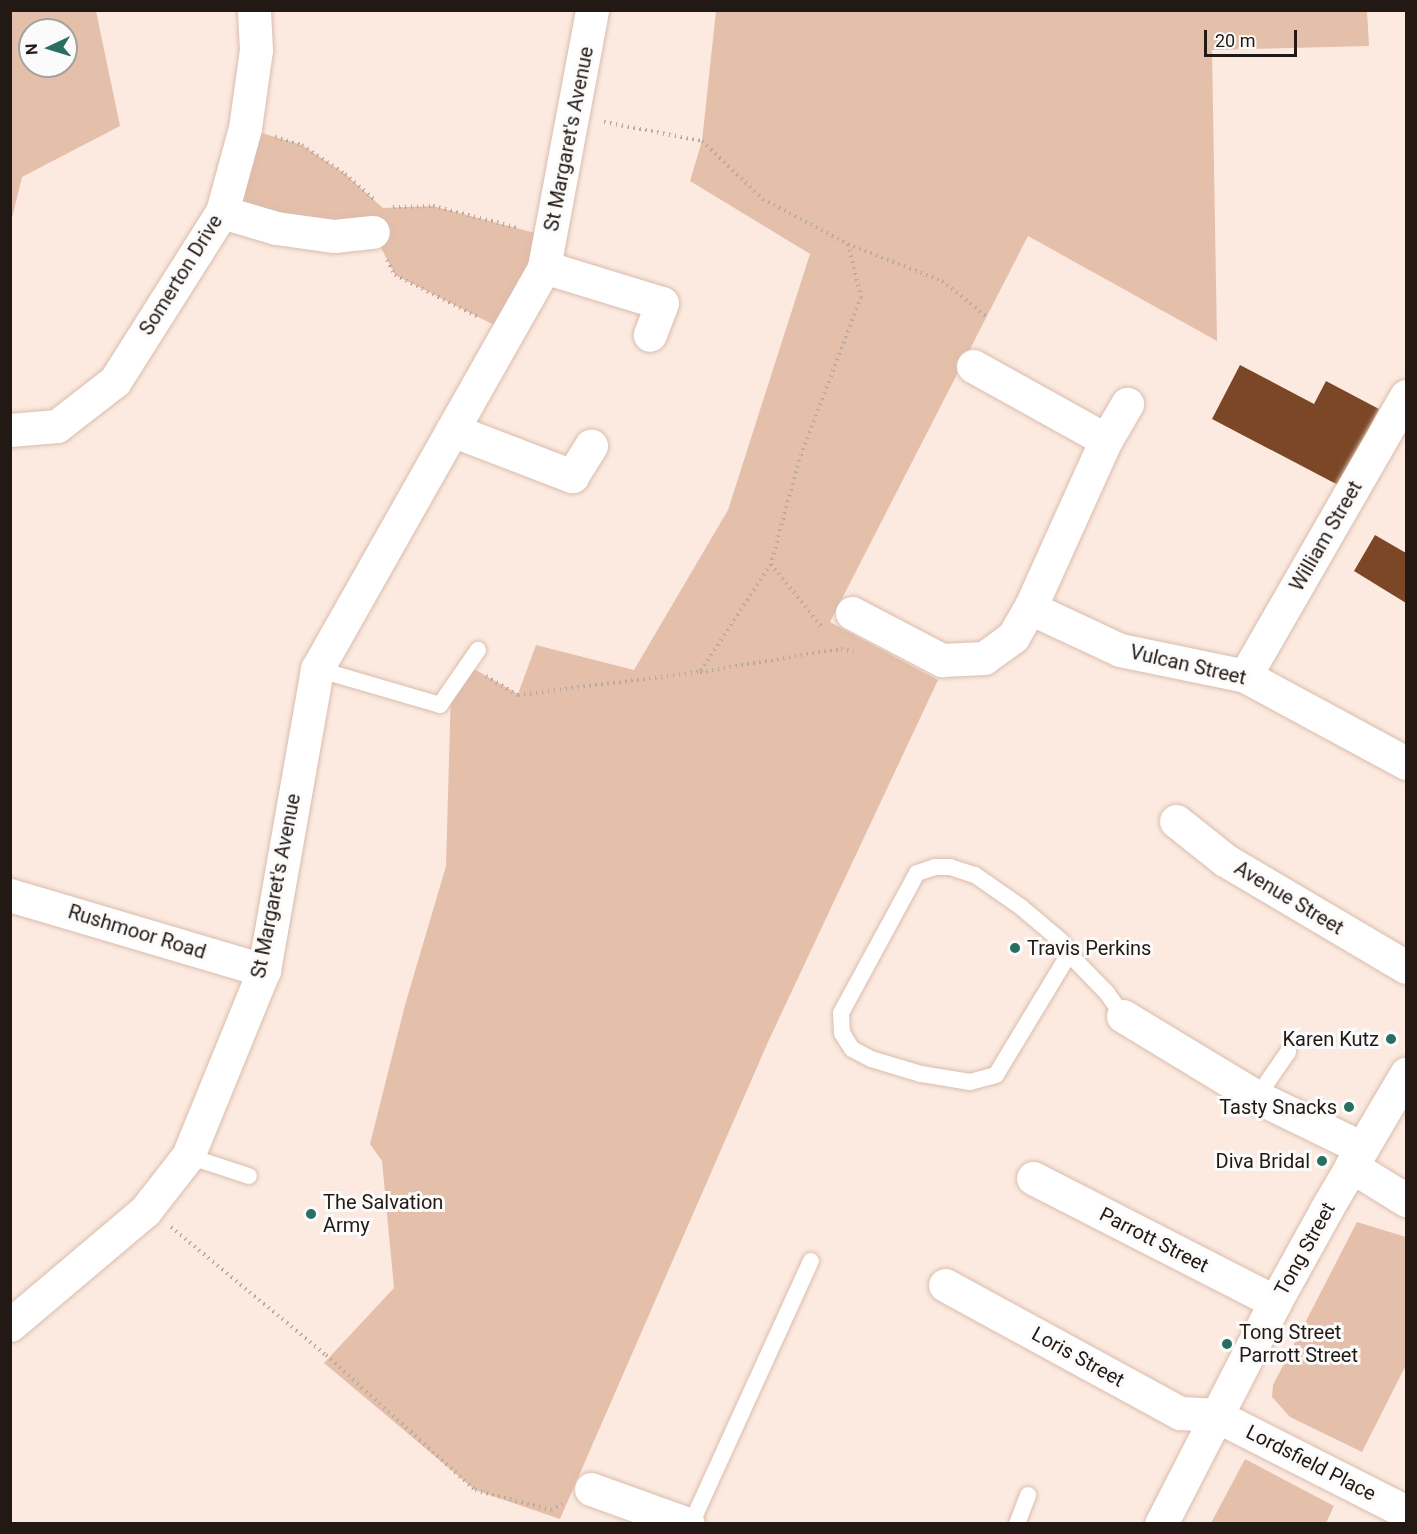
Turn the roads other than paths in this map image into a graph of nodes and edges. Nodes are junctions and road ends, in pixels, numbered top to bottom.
1 (254, 10) edge
2 (592, 10) edge
3 (222, 212) junction
4 (378, 220) road end
5 (547, 252) junction
6 (650, 335) dead end
7 (973, 366) dead end
8 (1407, 396) edge
9 (1127, 404) dead end
10 (10, 430) edge
11 (452, 430) junction
12 (1106, 440) junction
13 (591, 446) dead end
14 (1030, 608) junction
15 (840, 623) road end
16 (478, 650) dead end
17 (317, 669) junction
18 (1245, 676) junction
19 (1407, 763) edge
20 (1176, 821) dead end
21 (10, 895) edge
22 (1069, 954) junction
23 (1407, 967) edge
24 (264, 970) junction
25 (1123, 1016) joint
26 (1288, 1052) dead end
27 (1407, 1074) edge
28 (1257, 1097) junction
29 (188, 1156) junction
30 (1357, 1157) junction
31 (249, 1176) dead end
32 (1033, 1178) dead end
33 (1407, 1200) edge
34 (811, 1261) dead end
35 (945, 1285) dead end
36 (1275, 1302) junction
37 (10, 1325) edge
38 (1215, 1415) junction
39 (591, 1489) road end
40 (1028, 1495) dead end
41 (1407, 1512) edge
42 (690, 1524) edge
43 (1017, 1524) edge
44 (1161, 1524) edge

1 - 3 main road, Somerton Drive
2 - 5 main road, St Margaret's Avenue
3 - 4 main road
3 - 10 main road, Somerton Drive
5 - 6 main road
5 - 11 main road, St Margaret's Avenue
7 - 12 main road
8 - 18 main road, William Street
9 - 12 main road
11 - 13 main road
11 - 17 main road, St Margaret's Avenue
12 - 14 main road
14 - 15 main road
14 - 18 main road, Vulcan Street
16 - 17 lane
17 - 24 main road, St Margaret's Avenue
18 - 19 main road, Vulcan Street
20 - 23 main road, Avenue Street
21 - 24 main road, Rushmoor Road
22 - 22 lane
22 - 25 lane
24 - 29 main road, St Margaret's Avenue
25 - 28 main road
26 - 28 lane
27 - 30 main road, Tong Street
28 - 30 main road
29 - 31 lane
29 - 37 main road, St Margaret's Avenue
30 - 33 main road
30 - 36 main road, Tong Street
32 - 36 main road, Parrott Street
34 - 42 lane
35 - 38 main road, Loris Street
36 - 38 main road, Tong Street
38 - 41 main road, Lordsfield Place
38 - 44 main road, Tong Street
39 - 42 main road
40 - 43 lane

